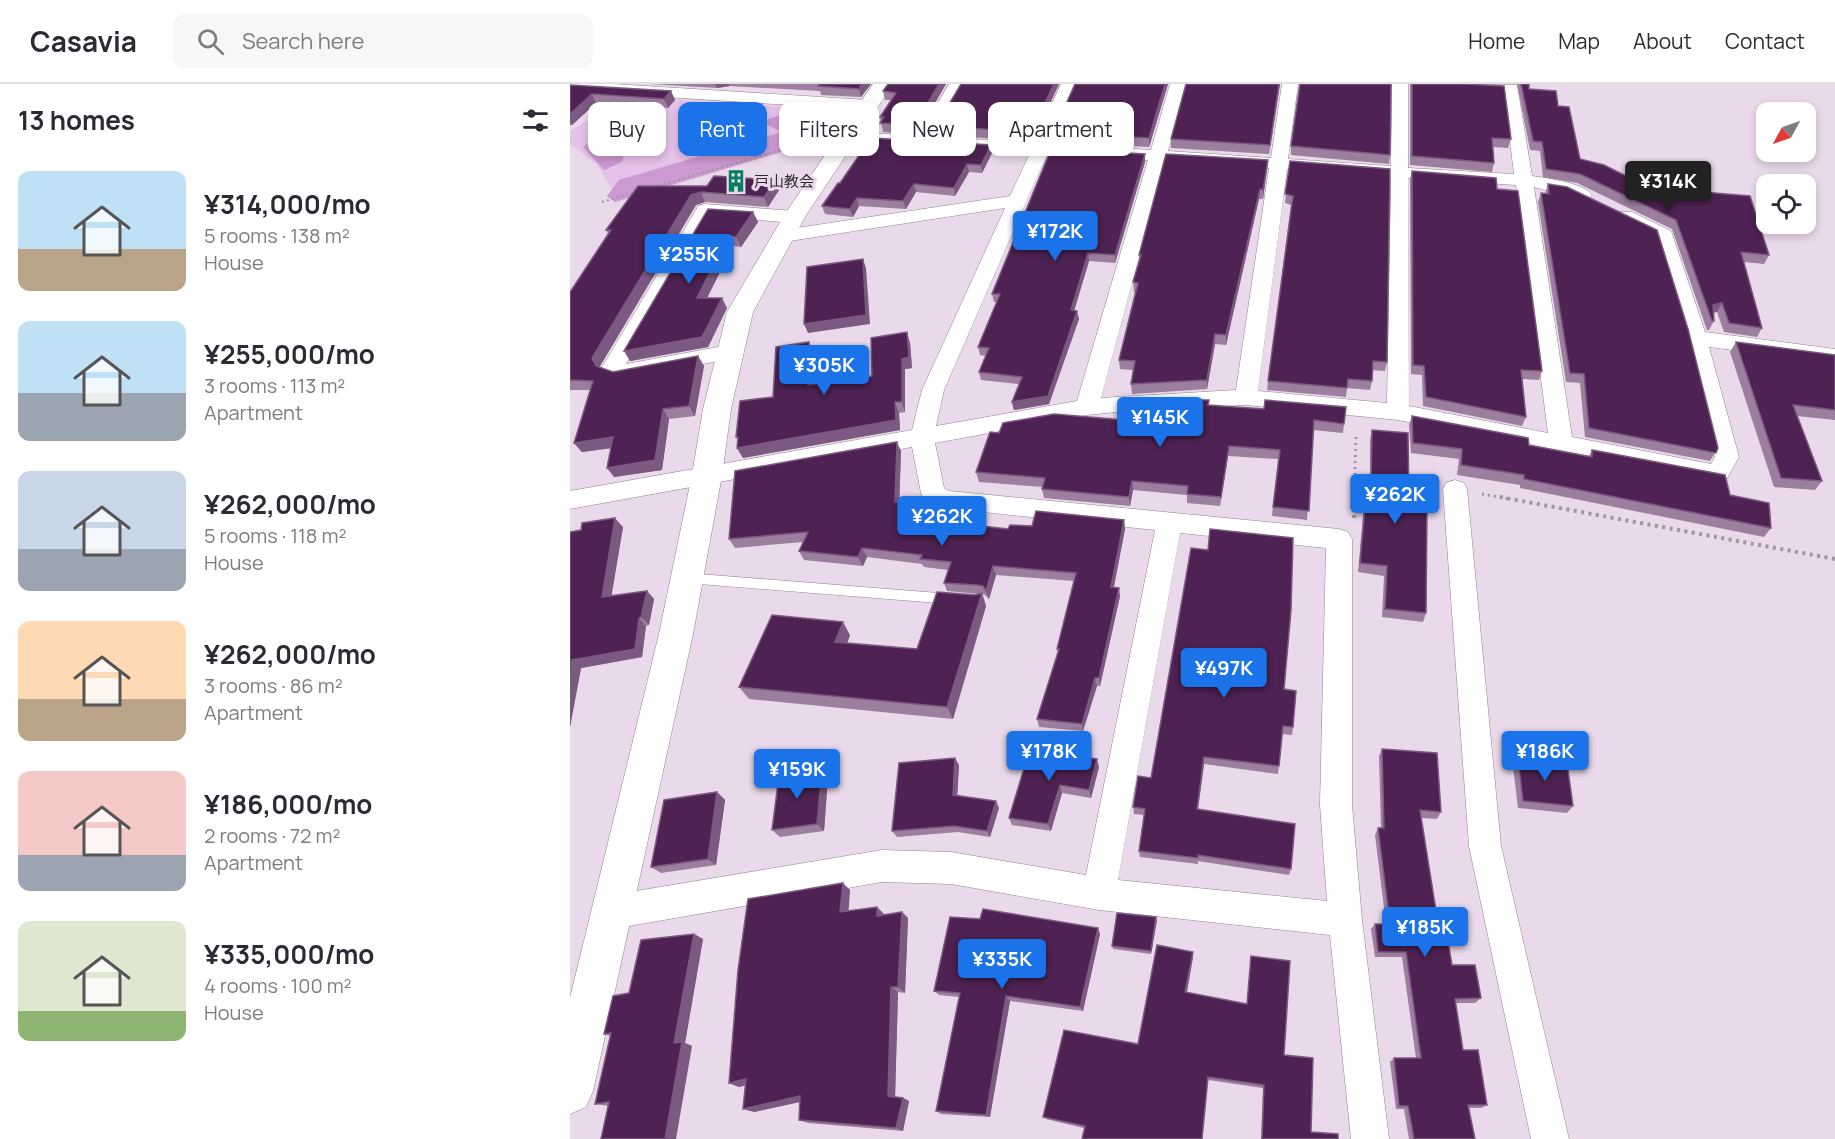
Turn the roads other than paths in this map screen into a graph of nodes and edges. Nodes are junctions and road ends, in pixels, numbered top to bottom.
1 (792, 84) edge
2 (957, 84) edge
3 (1069, 84) edge
4 (1178, 84) edge
5 (1290, 84) edge
6 (1400, 84) edge
7 (1434, 84) edge
8 (570, 86) edge
9 (671, 89) edge
10 (778, 100) junction
11 (790, 102) edge
12 (946, 102) edge
13 (1062, 102) edge
14 (1134, 154) edge
15 (1158, 155) junction
16 (836, 156) edge
17 (1039, 156) edge
18 (1279, 162) junction
19 (1400, 172) junction
20 (1526, 182) junction
21 (1016, 201) junction
22 (789, 227) junction
23 (1696, 338) junction
24 (729, 351) junction
25 (1835, 356) edge
26 (1245, 397) junction
27 (1087, 407) junction
28 (1398, 412) junction
29 (922, 437) junction
30 (1561, 443) junction
31 (707, 475) junction
32 (1455, 489) road end
33 (570, 500) edge
34 (1169, 522) junction
35 (687, 578) junction
36 (968, 600) edge
37 (1099, 894) junction
38 (612, 912) junction
39 (1345, 920) junction
40 (570, 1091) edge
41 (1370, 1139) edge
42 (1550, 1139) edge

1 - 10 street
2 - 12 street
3 - 13 street
4 - 15 street
5 - 18 street
6 - 19 street
7 - 20 street
8 - 9 street
9 - 10 street
10 - 11 street
14 - 15 street
15 - 18 street
15 - 27 street
16 - 22 street
17 - 21 street
18 - 19 street
18 - 26 street
19 - 20 street
19 - 28 street
20 - 23 street
20 - 30 street
21 - 22 street
21 - 29 street
22 - 24 street
22 - 24 street
23 - 25 street
23 - 30 street
24 - 31 street
26 - 27 street
26 - 28 street
27 - 29 street
28 - 30 street
29 - 31 street
29 - 34 street
31 - 33 street
31 - 35 street
32 - 42 street
34 - 37 street
34 - 39 street
35 - 36 lane
35 - 38 street
37 - 38 street
37 - 39 street
38 - 40 street
39 - 41 street

